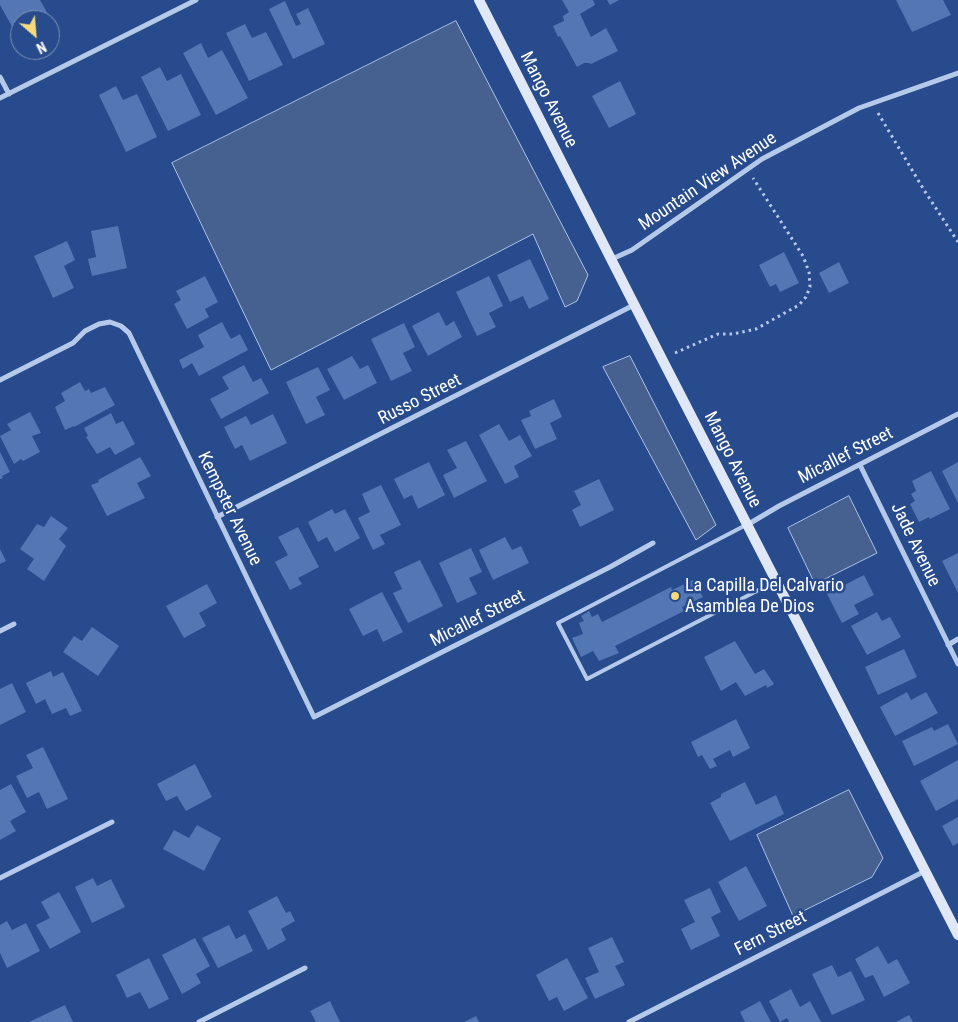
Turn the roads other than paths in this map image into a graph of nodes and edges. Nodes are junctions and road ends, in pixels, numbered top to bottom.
1 (196, 0) edge
2 (479, 0) edge
3 (958, 73) edge
4 (0, 77) edge
5 (8, 94) junction
6 (0, 98) edge
7 (612, 259) junction
8 (634, 305) junction
9 (0, 380) edge
10 (958, 414) edge
11 (860, 465) junction
12 (217, 517) junction
13 (747, 525) junction
14 (653, 543) dead end
15 (776, 581) junction
16 (14, 624) dead end
17 (0, 631) edge
18 (958, 639) edge
19 (948, 644) junction
20 (958, 664) edge
21 (314, 717) joint
22 (112, 822) dead end
23 (926, 870) junction
24 (0, 878) edge
25 (958, 935) edge
26 (305, 968) dead end
27 (199, 1022) edge
28 (629, 1022) edge

1 - 5 street
2 - 7 street, Mango Avenue
3 - 7 street, Mountain View Avenue
4 - 5 street
5 - 6 street
7 - 8 street, Mango Avenue
8 - 12 street, Russo Street
8 - 13 street, Mango Avenue
9 - 12 street, Kempster Avenue
10 - 11 street, Micallef Street
11 - 13 street, Micallef Street
11 - 19 street, Jade Avenue
12 - 21 street, Kempster Avenue
13 - 15 street, Mango Avenue
13 - 15 lane
14 - 21 street, Micallef Street
15 - 23 street, Mango Avenue
16 - 17 street
18 - 19 street
19 - 20 street, Jade Avenue
22 - 24 street
23 - 25 street, Mango Avenue
23 - 28 street, Fern Street
26 - 27 street

